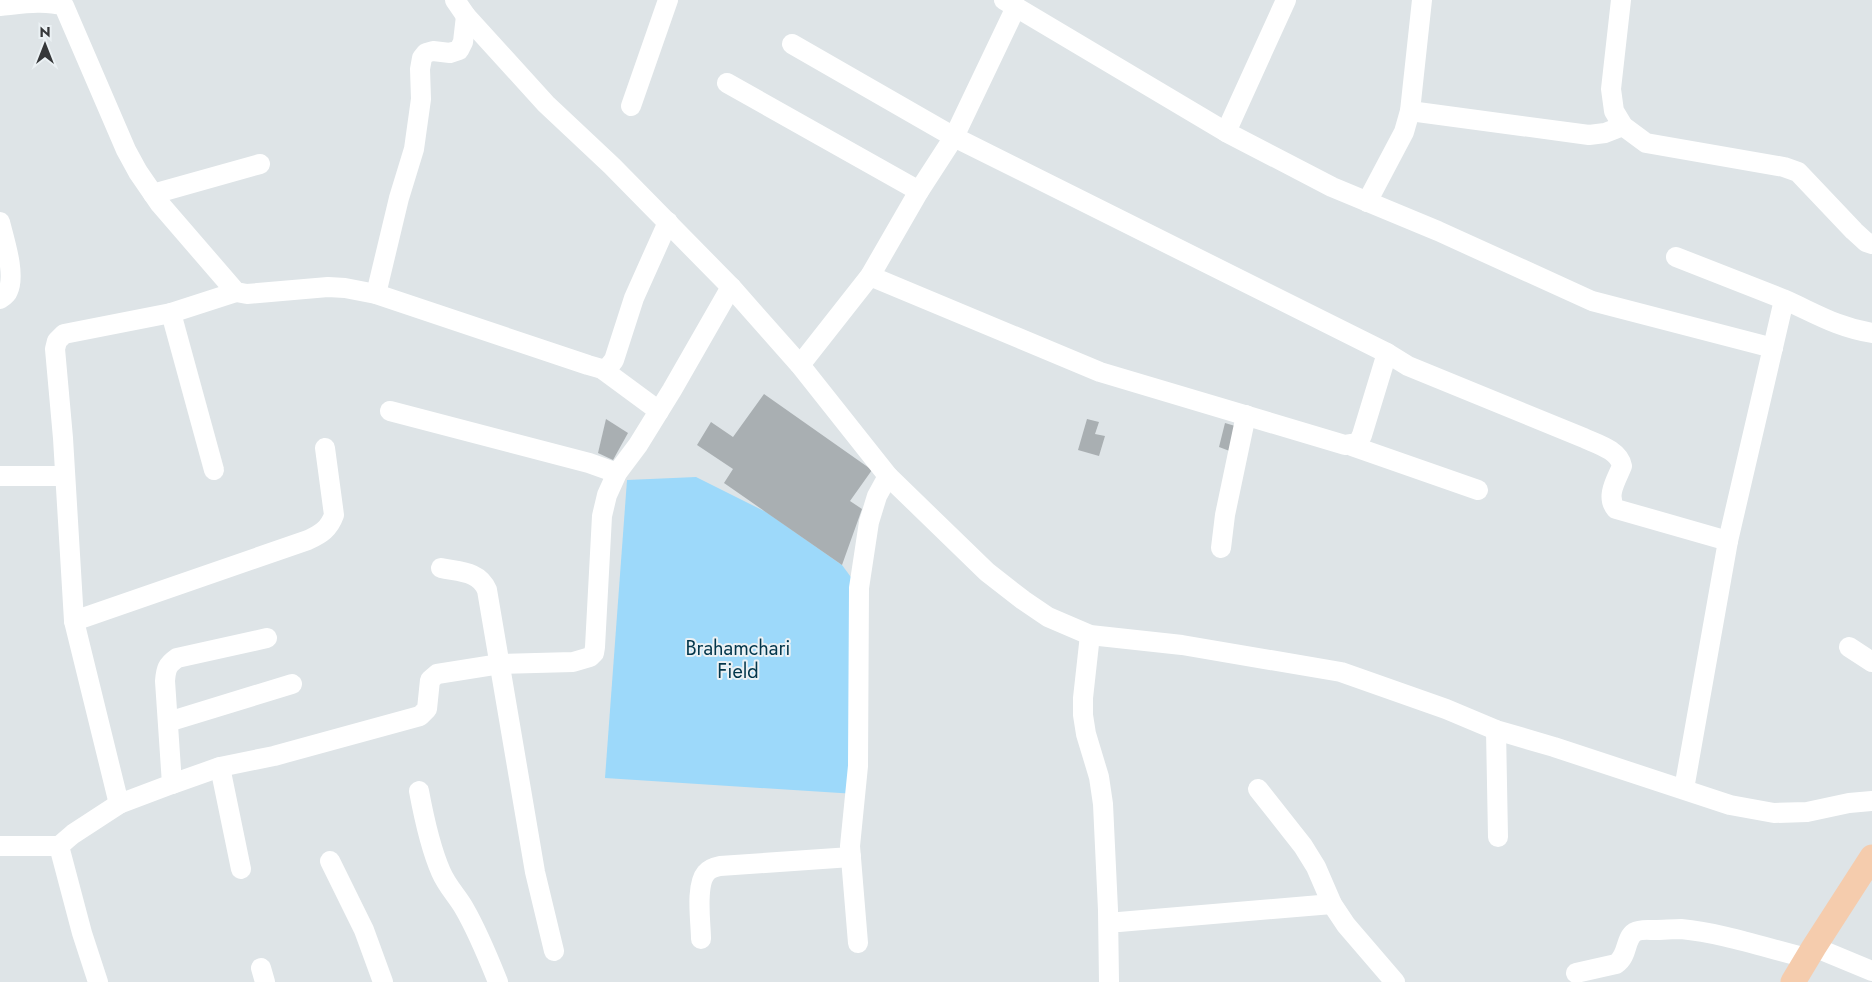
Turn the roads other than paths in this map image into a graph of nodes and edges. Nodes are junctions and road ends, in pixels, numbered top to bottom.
1 (668, 0) edge
2 (1286, 0) edge
3 (1422, 0) edge
4 (1621, 0) edge
5 (3, 4) edge
6 (1010, 4) edge
7 (461, 8) edge
8 (792, 44) dead end
9 (727, 83) dead end
10 (631, 106) dead end
11 (1410, 111) junction
12 (1623, 126) junction
13 (1226, 132) junction
14 (954, 137) junction
15 (260, 164) dead end
16 (919, 191) junction
17 (153, 194) junction
18 (1367, 202) junction
19 (0, 222) edge
20 (668, 222) junction
21 (1872, 244) edge
22 (1676, 258) dead end
23 (870, 276) junction
24 (731, 287) junction
25 (236, 292) junction
26 (376, 294) junction
27 (0, 299) edge
28 (1784, 300) junction
29 (171, 313) junction
30 (1872, 333) edge
31 (1773, 348) junction
32 (1386, 353) junction
33 (800, 365) junction
34 (602, 369) junction
35 (390, 411) dead end
36 (659, 411) junction
37 (1246, 415) junction
38 (1352, 446) junction
39 (325, 448) dead end
40 (214, 470) dead end
41 (617, 473) junction
42 (0, 476) edge
43 (64, 476) junction
44 (888, 476) junction
45 (1478, 490) dead end
46 (1728, 542) junction
47 (1221, 548) dead end
48 (440, 568) dead end
49 (74, 620) junction
50 (1090, 635) junction
51 (267, 638) dead end
52 (1849, 647) dead end
53 (1872, 662) edge
54 (500, 664) junction
55 (292, 684) dead end
56 (168, 722) junction
57 (1496, 730) junction
58 (220, 767) junction
59 (172, 784) junction
60 (1684, 788) junction
61 (1258, 789) dead end
62 (419, 791) dead end
63 (1872, 801) edge
64 (119, 804) junction
65 (1498, 837) dead end
66 (0, 846) edge
67 (59, 846) junction
68 (1872, 856) edge
69 (850, 857) junction
70 (330, 861) dead end
71 (241, 869) dead end
72 (1332, 904) junction
73 (1118, 922) dead end
74 (701, 939) dead end
75 (858, 943) dead end
76 (554, 951) dead end
77 (1810, 952) junction
78 (1872, 971) edge
79 (1576, 973) dead end
80 (1386, 979) edge
81 (98, 982) edge
82 (384, 982) edge
83 (498, 982) edge
84 (1109, 982) edge
85 (1793, 982) edge

1 - 10 street
2 - 13 street
3 - 11 street
4 - 12 street
5 - 17 street
6 - 13 street
6 - 14 street
7 - 20 street
7 - 26 street
8 - 14 street
9 - 16 street
11 - 12 street
11 - 18 street
12 - 21 street
13 - 18 street
14 - 16 street
14 - 32 street
15 - 17 street
16 - 23 street
17 - 25 street
18 - 31 street
19 - 27 street
20 - 24 street
20 - 34 street
22 - 28 street
23 - 33 street
23 - 37 street
24 - 33 street
24 - 36 street
25 - 26 street
25 - 29 street
26 - 34 street
28 - 30 street
28 - 31 street
29 - 40 street
29 - 43 street
31 - 46 street
32 - 38 street
32 - 46 street
33 - 44 street
34 - 36 street
35 - 41 street
36 - 41 street
37 - 38 street
37 - 47 street
38 - 45 street
39 - 49 street
41 - 54 street
42 - 43 street
43 - 49 street
44 - 50 street
44 - 69 street
46 - 60 street
48 - 54 street
49 - 64 street
50 - 57 street
50 - 84 street
51 - 56 street
52 - 53 street
54 - 58 street
54 - 76 street
55 - 56 street
56 - 59 street
57 - 60 street
57 - 65 street
58 - 59 street
58 - 71 street
59 - 64 street
60 - 63 street
61 - 72 street
62 - 83 street
64 - 67 street
66 - 67 street
67 - 81 street
68 - 77 main road
69 - 74 street
69 - 75 street
70 - 82 street
72 - 73 street
72 - 80 street
77 - 78 street
77 - 79 street
77 - 85 main road

